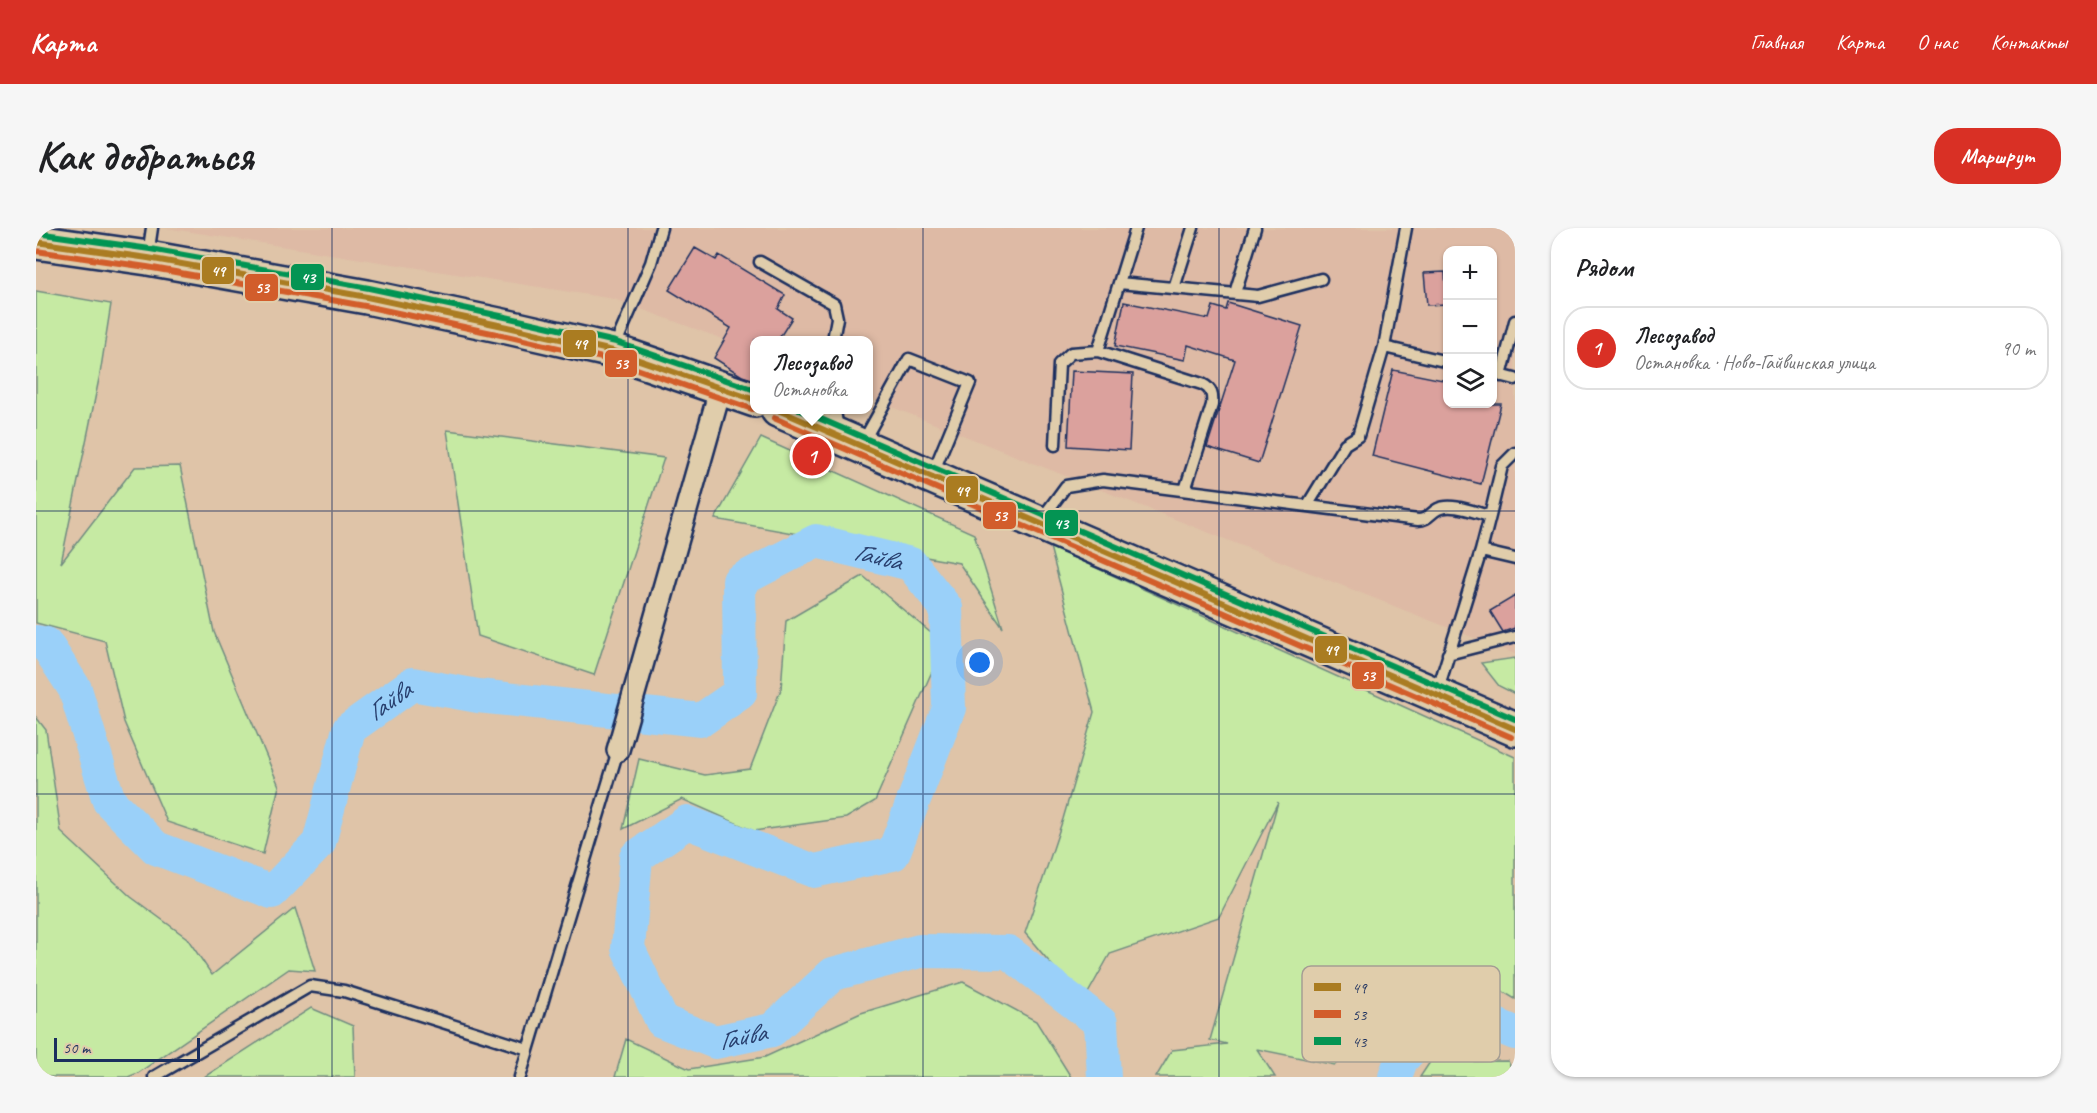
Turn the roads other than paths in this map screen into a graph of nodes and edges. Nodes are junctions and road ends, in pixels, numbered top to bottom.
1 (660, 228) edge
2 (1136, 228) edge
3 (1193, 228) edge
4 (1255, 228) edge
5 (1406, 228) edge
6 (36, 242) edge
7 (150, 243) edge
8 (760, 262) dead end
9 (1321, 279) dead end
10 (1119, 283) junction
11 (1174, 288) junction
12 (1235, 293) junction
13 (1515, 321) edge
14 (834, 336) edge
15 (1384, 347) junction
16 (613, 351) junction
17 (1098, 351) junction
18 (1443, 361) edge
19 (1497, 374) edge
20 (1515, 379) edge
21 (721, 387) junction
22 (750, 398) edge
23 (873, 398) edge
24 (792, 414) edge
25 (859, 414) edge
26 (845, 429) edge
27 (1055, 445) dead end
28 (1515, 453) edge
29 (932, 475) junction
30 (1185, 490) junction
31 (1307, 506) junction
32 (1490, 516) junction
33 (1040, 522) junction
34 (1481, 551) junction
35 (1515, 559) edge
36 (1515, 637) edge
37 (1449, 654) junction
38 (1436, 695) junction
39 (1515, 729) edge
40 (618, 750) joint
41 (528, 1049) junction
42 (154, 1077) edge
43 (520, 1077) edge

1 - 16 lane
2 - 10 lane
3 - 11 lane
4 - 12 lane
5 - 15 lane
6 - 7 main road
7 - 16 main road
8 - 14 lane
9 - 12 lane
10 - 11 lane
10 - 17 lane
11 - 12 lane
13 - 19 lane
15 - 18 lane
15 - 31 lane
16 - 21 main road
17 - 27 lane
17 - 30 lane
19 - 20 lane
21 - 22 main road
21 - 40 street
23 - 29 lane
24 - 26 main road
25 - 26 lane
26 - 29 main road
28 - 32 lane
29 - 33 main road
30 - 31 lane
30 - 33 lane
31 - 32 lane
32 - 34 lane
33 - 38 main road
34 - 35 lane
34 - 37 lane
36 - 37 lane
37 - 38 lane
38 - 39 main road
40 - 41 lane
41 - 42 lane
41 - 43 lane

